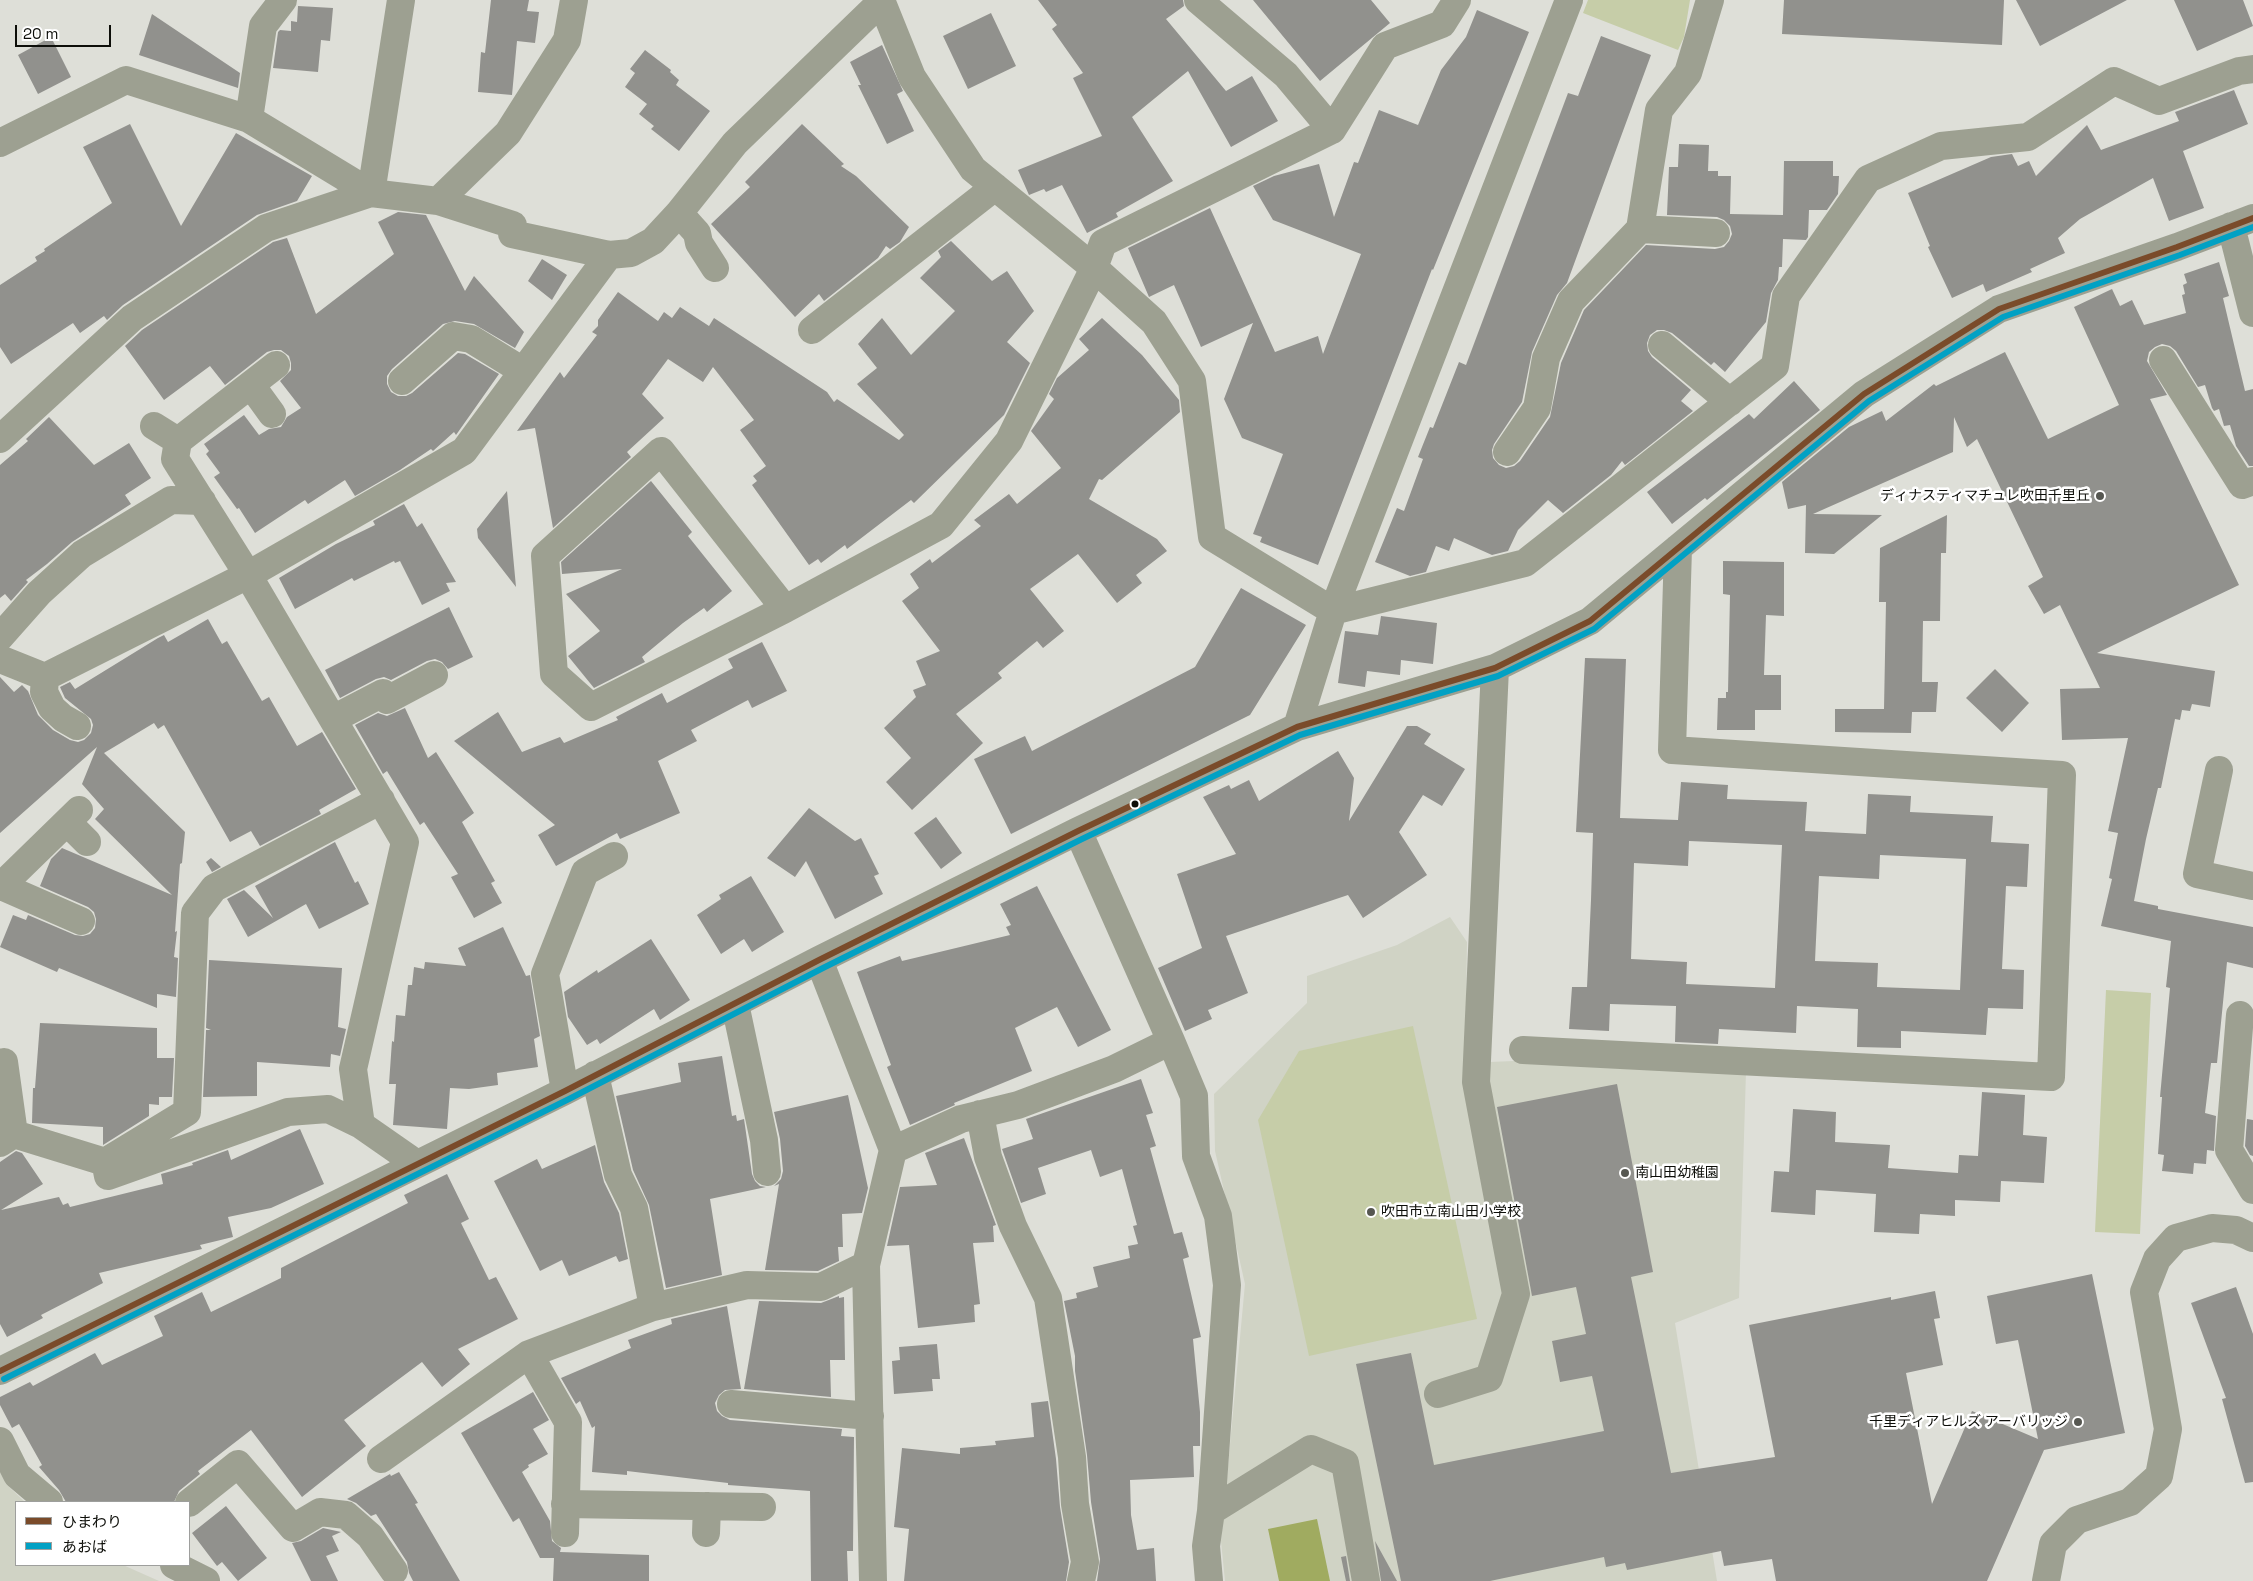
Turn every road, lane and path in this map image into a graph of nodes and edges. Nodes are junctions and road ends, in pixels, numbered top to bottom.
1 (282, 0) edge
2 (401, 0) edge
3 (574, 0) edge
4 (882, 0) edge
5 (1198, 0) edge
6 (1457, 0) edge
7 (1569, 0) edge
8 (1710, 0) edge
9 (2253, 69) edge
10 (249, 119) junction
11 (1332, 130) junction
12 (0, 143) edge
13 (995, 187) junction
14 (371, 193) junction
15 (438, 200) junction
16 (679, 213) junction
17 (2242, 222) edge
18 (1640, 229) junction
19 (1716, 233) dead end
20 (609, 255) junction
21 (715, 268) dead end
22 (1094, 268) junction
23 (2253, 312) edge
24 (812, 330) dead end
25 (1662, 345) dead end
26 (2163, 360) dead end
27 (276, 365) dead end
28 (523, 371) junction
29 (402, 381) dead end
30 (251, 385) junction
31 (1730, 402) junction
32 (272, 414) dead end
33 (154, 426) dead end
34 (0, 439) edge
35 (178, 441) junction
36 (1507, 452) dead end
37 (2253, 482) edge
38 (202, 501) junction
39 (1678, 548) junction
40 (248, 575) junction
41 (785, 609) junction
42 (1333, 611) junction
43 (0, 637) edge
44 (0, 659) edge
45 (1495, 668) junction
46 (434, 675) dead end
47 (45, 676) junction
48 (333, 719) junction
49 (77, 726) dead end
50 (1297, 727) junction
51 (2219, 770) dead end
52 (381, 800) junction
53 (1078, 831) junction
54 (87, 842) dead end
55 (614, 856) dead end
56 (0, 886) edge
57 (2253, 886) edge
58 (81, 922) dead end
59 (819, 960) junction
60 (735, 1004) junction
61 (2240, 1015) dead end
62 (1172, 1041) junction
63 (1523, 1050) dead end
64 (4, 1062) dead end
65 (595, 1075) junction
66 (565, 1090) junction
67 (980, 1114) junction
68 (361, 1125) junction
69 (7, 1138) edge
70 (892, 1150) junction
71 (105, 1162) junction
72 (417, 1164) junction
73 (767, 1172) dead end
74 (2253, 1190) edge
75 (2253, 1238) edge
76 (866, 1265) junction
77 (653, 1307) junction
78 (528, 1354) junction
79 (0, 1371) edge
80 (1438, 1394) dead end
81 (731, 1404) dead end
82 (870, 1416) junction
83 (0, 1441) edge
84 (382, 1459) dead end
85 (48, 1501) edge
86 (190, 1502) edge
87 (565, 1504) junction
88 (707, 1506) junction
89 (762, 1507) dead end
90 (1211, 1511) junction
91 (565, 1533) dead end
92 (706, 1533) dead end
93 (176, 1566) edge
94 (394, 1571) dead end
95 (206, 1581) edge
96 (873, 1581) edge
97 (1081, 1581) edge
98 (1208, 1581) edge
99 (1366, 1581) edge
100 (2046, 1581) edge

1 - 10 street
2 - 14 street
3 - 15 street
4 - 13 street
4 - 16 street
5 - 11 street
6 - 11 street
7 - 42 street
8 - 18 street
9 - 31 street
10 - 12 street
10 - 14 street
11 - 22 street
13 - 22 street
13 - 24 street
14 - 15 street
14 - 34 street
15 - 20 street
16 - 20 street
16 - 21 street
17 - 23 street
17 - 39 street
18 - 19 street
18 - 36 street
20 - 28 street
22 - 41 street
22 - 42 street
25 - 31 street
26 - 37 street
27 - 30 street
28 - 29 street
28 - 40 street
30 - 32 street
30 - 35 street
31 - 42 street
33 - 35 street
35 - 38 street
38 - 40 street
38 - 43 street
39 - 45 street
39 - 63 street
40 - 47 street
40 - 48 street
41 - 41 street
42 - 50 street
44 - 47 street
45 - 50 street
45 - 80 street
46 - 48 street
47 - 49 street
48 - 52 street
50 - 53 street
51 - 57 street
52 - 68 street
52 - 71 street
53 - 59 street
53 - 62 street
54 - 56 street
55 - 66 street
56 - 58 street
59 - 60 street
59 - 70 street
60 - 65 street
60 - 73 street
61 - 74 street
62 - 67 street
62 - 90 street
64 - 69 street
65 - 66 street
65 - 77 street
66 - 72 street
67 - 70 street
67 - 97 street
68 - 71 street
68 - 72 street
69 - 71 street
70 - 76 street
72 - 79 street
75 - 100 street
76 - 77 street
76 - 82 street
77 - 78 street
78 - 84 street
78 - 87 street
81 - 82 street
82 - 96 street
83 - 85 street
86 - 94 street
87 - 88 street
87 - 91 street
88 - 89 street
88 - 92 street
90 - 98 street
90 - 99 street
93 - 95 street

